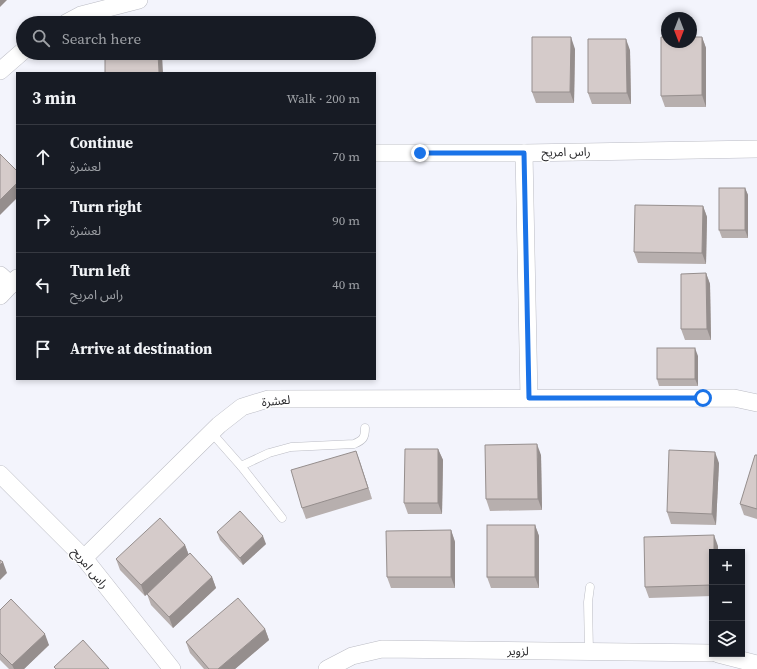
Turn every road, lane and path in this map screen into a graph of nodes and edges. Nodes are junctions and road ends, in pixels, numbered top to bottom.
1 (139, 0) edge
2 (79, 16) edge
3 (16, 56) edge
4 (0, 71) edge
5 (757, 149) edge
6 (376, 153) edge
7 (524, 153) junction
8 (529, 398) junction
9 (757, 402) edge
10 (365, 428) dead end
11 (212, 432) junction
12 (241, 466) junction
13 (0, 474) edge
14 (282, 518) dead end
15 (84, 558) junction
16 (590, 587) dead end
17 (589, 652) junction
18 (709, 653) edge
19 (730, 657) edge
20 (757, 664) edge
21 (172, 669) edge
22 (327, 669) edge

1 - 2 street
3 - 4 street
5 - 7 street, راس امريح
6 - 7 street, راس امريح
7 - 8 street
8 - 9 street, لعشرة
8 - 11 street, لعشرة
10 - 12 lane
11 - 12 lane
11 - 15 street, لعشرة
12 - 14 lane
13 - 15 street, راس امريح
15 - 21 street, راس امريح
16 - 17 lane
17 - 18 street, لزوير
17 - 22 street, لزوير
19 - 20 street

